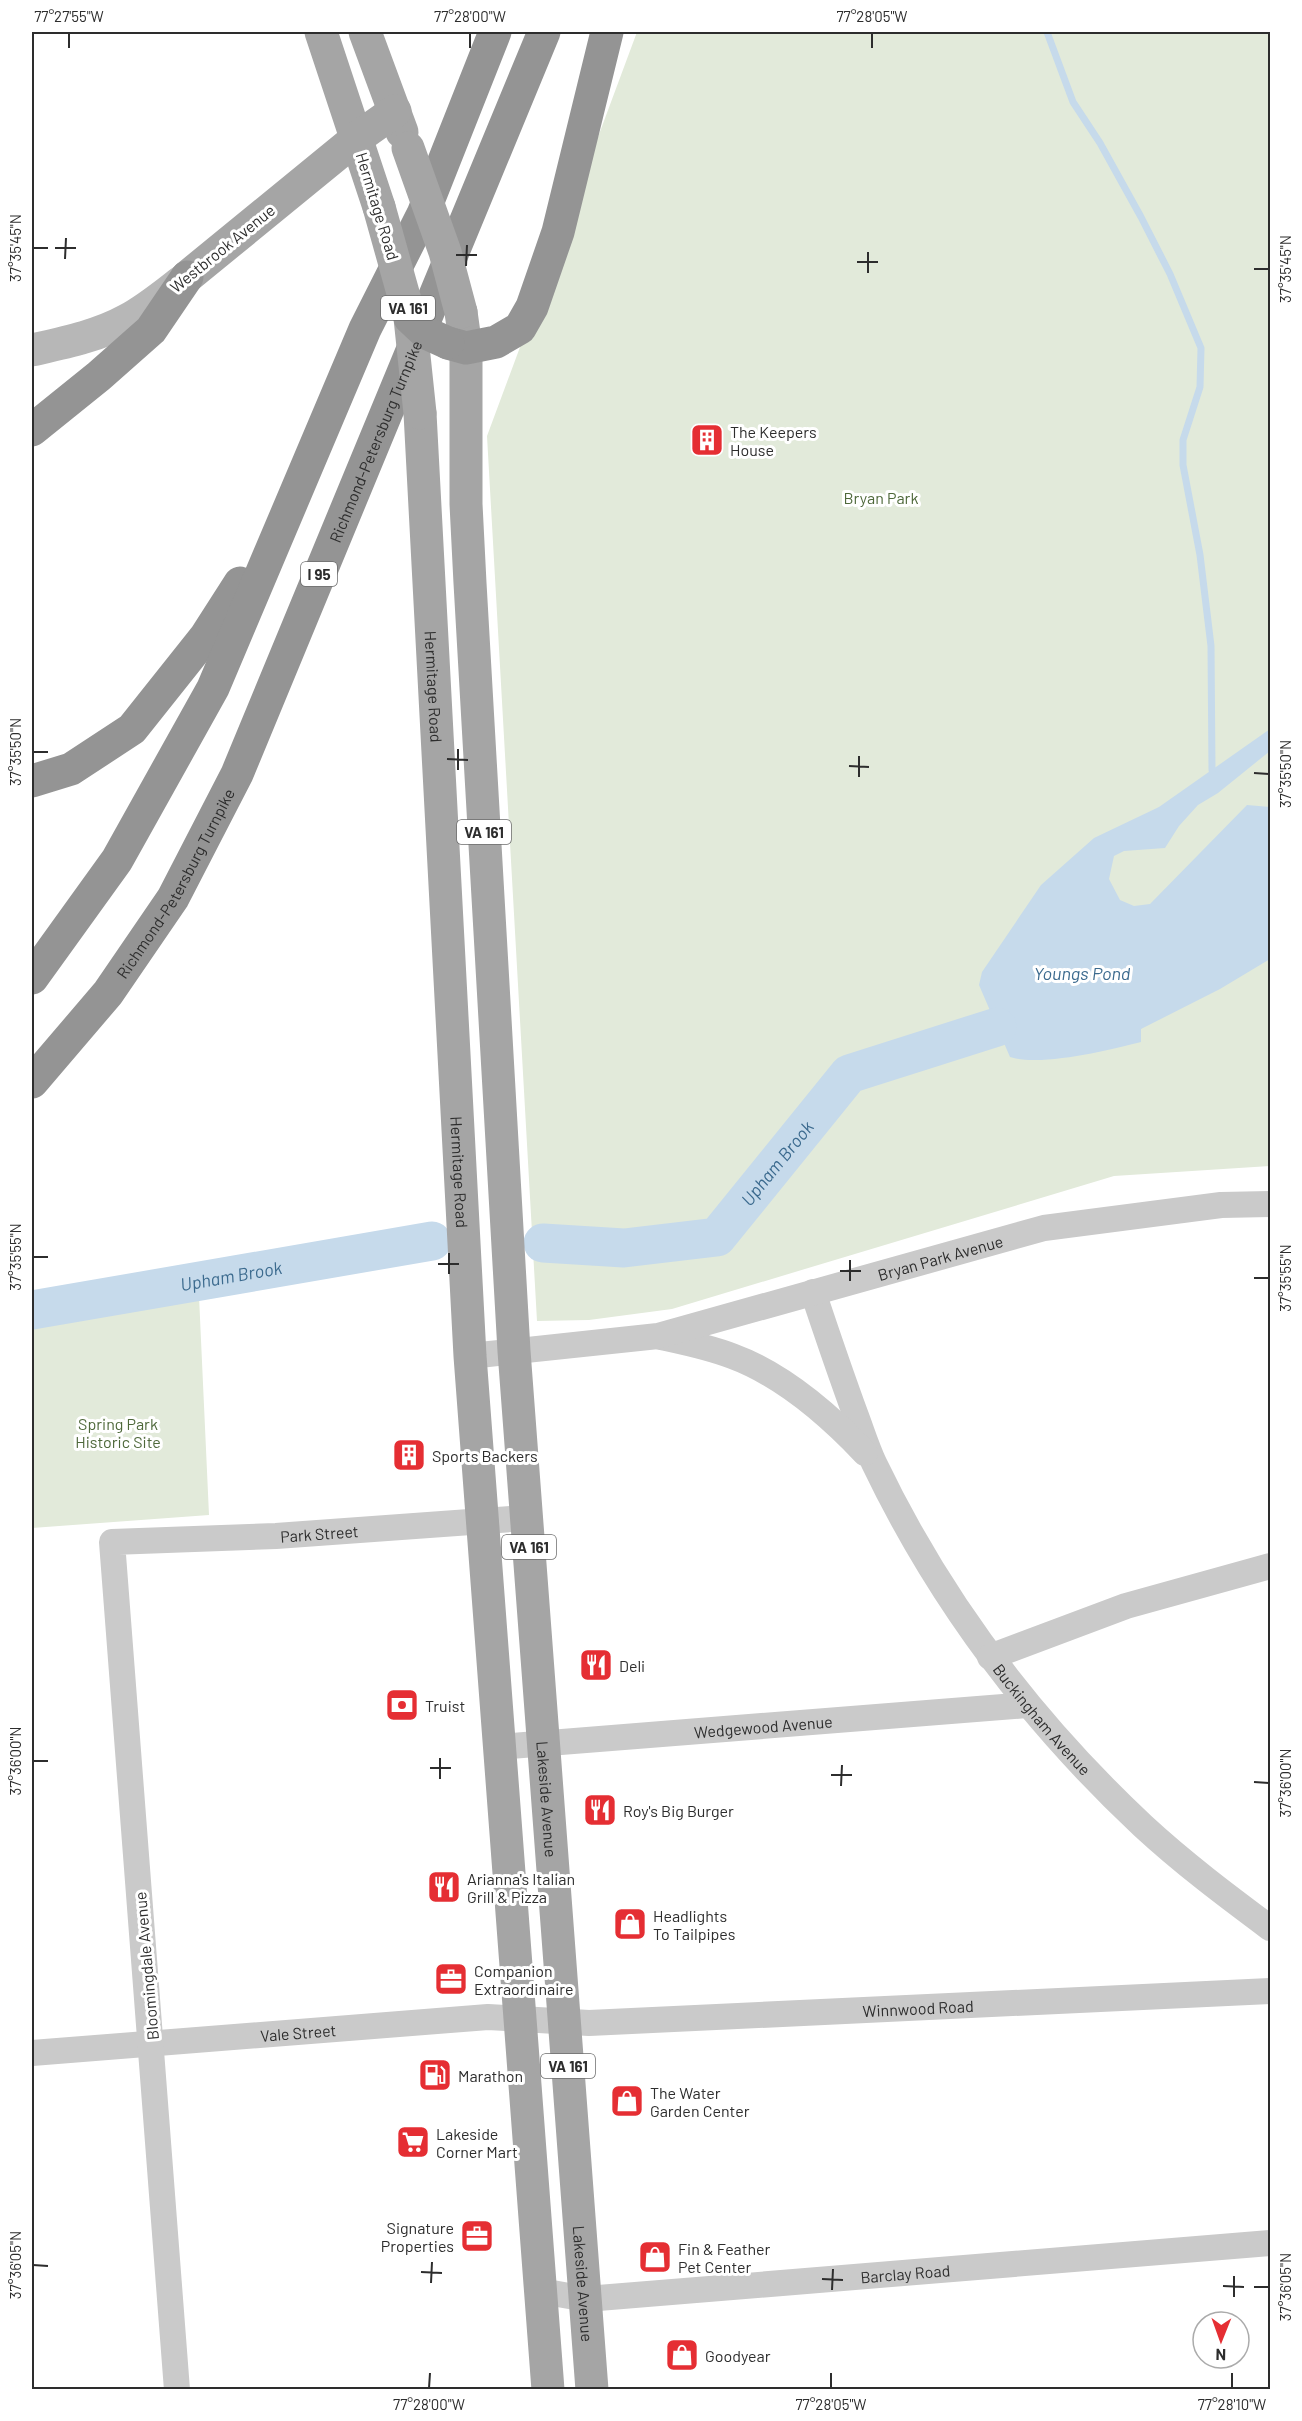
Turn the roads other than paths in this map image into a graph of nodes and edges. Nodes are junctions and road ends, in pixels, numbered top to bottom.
1 (321, 32) edge
2 (365, 32) edge
3 (495, 32) edge
4 (544, 32) edge
5 (607, 32) edge
6 (395, 111) junction
7 (357, 138) junction
8 (187, 277) junction
9 (410, 318) junction
10 (457, 346) junction
11 (32, 350) edge
12 (32, 430) edge
13 (305, 469) junction
14 (32, 781) edge
15 (32, 978) edge
16 (32, 1082) edge
17 (1270, 1204) edge
18 (813, 1292) junction
19 (658, 1336) junction
20 (514, 1351) junction
21 (470, 1356) junction
22 (873, 1462) junction
23 (526, 1518) junction
24 (482, 1521) junction
25 (112, 1542) joint
26 (1270, 1566) edge
27 (990, 1657) junction
28 (1027, 1705) junction
29 (544, 1742) junction
30 (498, 1747) junction
31 (1270, 1928) edge
32 (1270, 1991) edge
33 (520, 2018) junction
34 (565, 2021) junction
35 (152, 2044) junction
36 (32, 2053) edge
37 (1270, 2243) edge
38 (541, 2291) junction
39 (586, 2300) junction
40 (177, 2390) edge
41 (548, 2390) edge
42 (592, 2390) edge

1 - 7 main road, Hermitage Road / VA 161
2 - 6 main road, VA 161
3 - 13 highway
4 - 16 highway, Richmond-Petersburg Turnpike / I 95
5 - 10 highway
6 - 7 main road, Westbrook Avenue
6 - 10 main road, VA 161, bridge
7 - 8 main road, Westbrook Avenue
7 - 9 main road, Hermitage Road / VA 161, bridge
8 - 11 street, Westbrook Avenue
8 - 12 highway
9 - 10 highway, bridge
9 - 21 main road, Hermitage Road / VA 161, bridge
10 - 20 main road, VA 161
13 - 14 highway
13 - 15 highway
17 - 18 street, Bryan Park Avenue
18 - 19 street, Bryan Park Avenue
18 - 22 street, Buckingham Avenue
19 - 20 street, Bryan Park Avenue
19 - 22 street, Buckingham Avenue
20 - 21 street, Bryan Park Avenue
20 - 23 main road, Lakeside Avenue / VA 161
21 - 24 main road, VA 161
22 - 27 street, Buckingham Avenue
23 - 24 street, Park Street
23 - 29 main road, Lakeside Avenue / VA 161
24 - 25 street, Park Street
24 - 30 main road, VA 161
25 - 35 street, Bloomingdale Avenue
26 - 27 street
27 - 28 street, Buckingham Avenue
28 - 29 street, Wedgewood Avenue
28 - 31 street, Buckingham Avenue
29 - 30 street, Wedgewood Avenue
29 - 34 main road, Lakeside Avenue / VA 161
30 - 33 main road, VA 161
32 - 34 street, Winnwood Road
33 - 34 street, Vale Street
33 - 35 street, Vale Street
33 - 38 main road, VA 161
34 - 39 main road, Lakeside Avenue / VA 161
35 - 36 street, Vale Street
35 - 40 street, Bloomingdale Avenue
37 - 39 street, Barclay Road
38 - 39 street, Barclay Road
38 - 41 main road, VA 161
39 - 42 main road, Lakeside Avenue / VA 161

